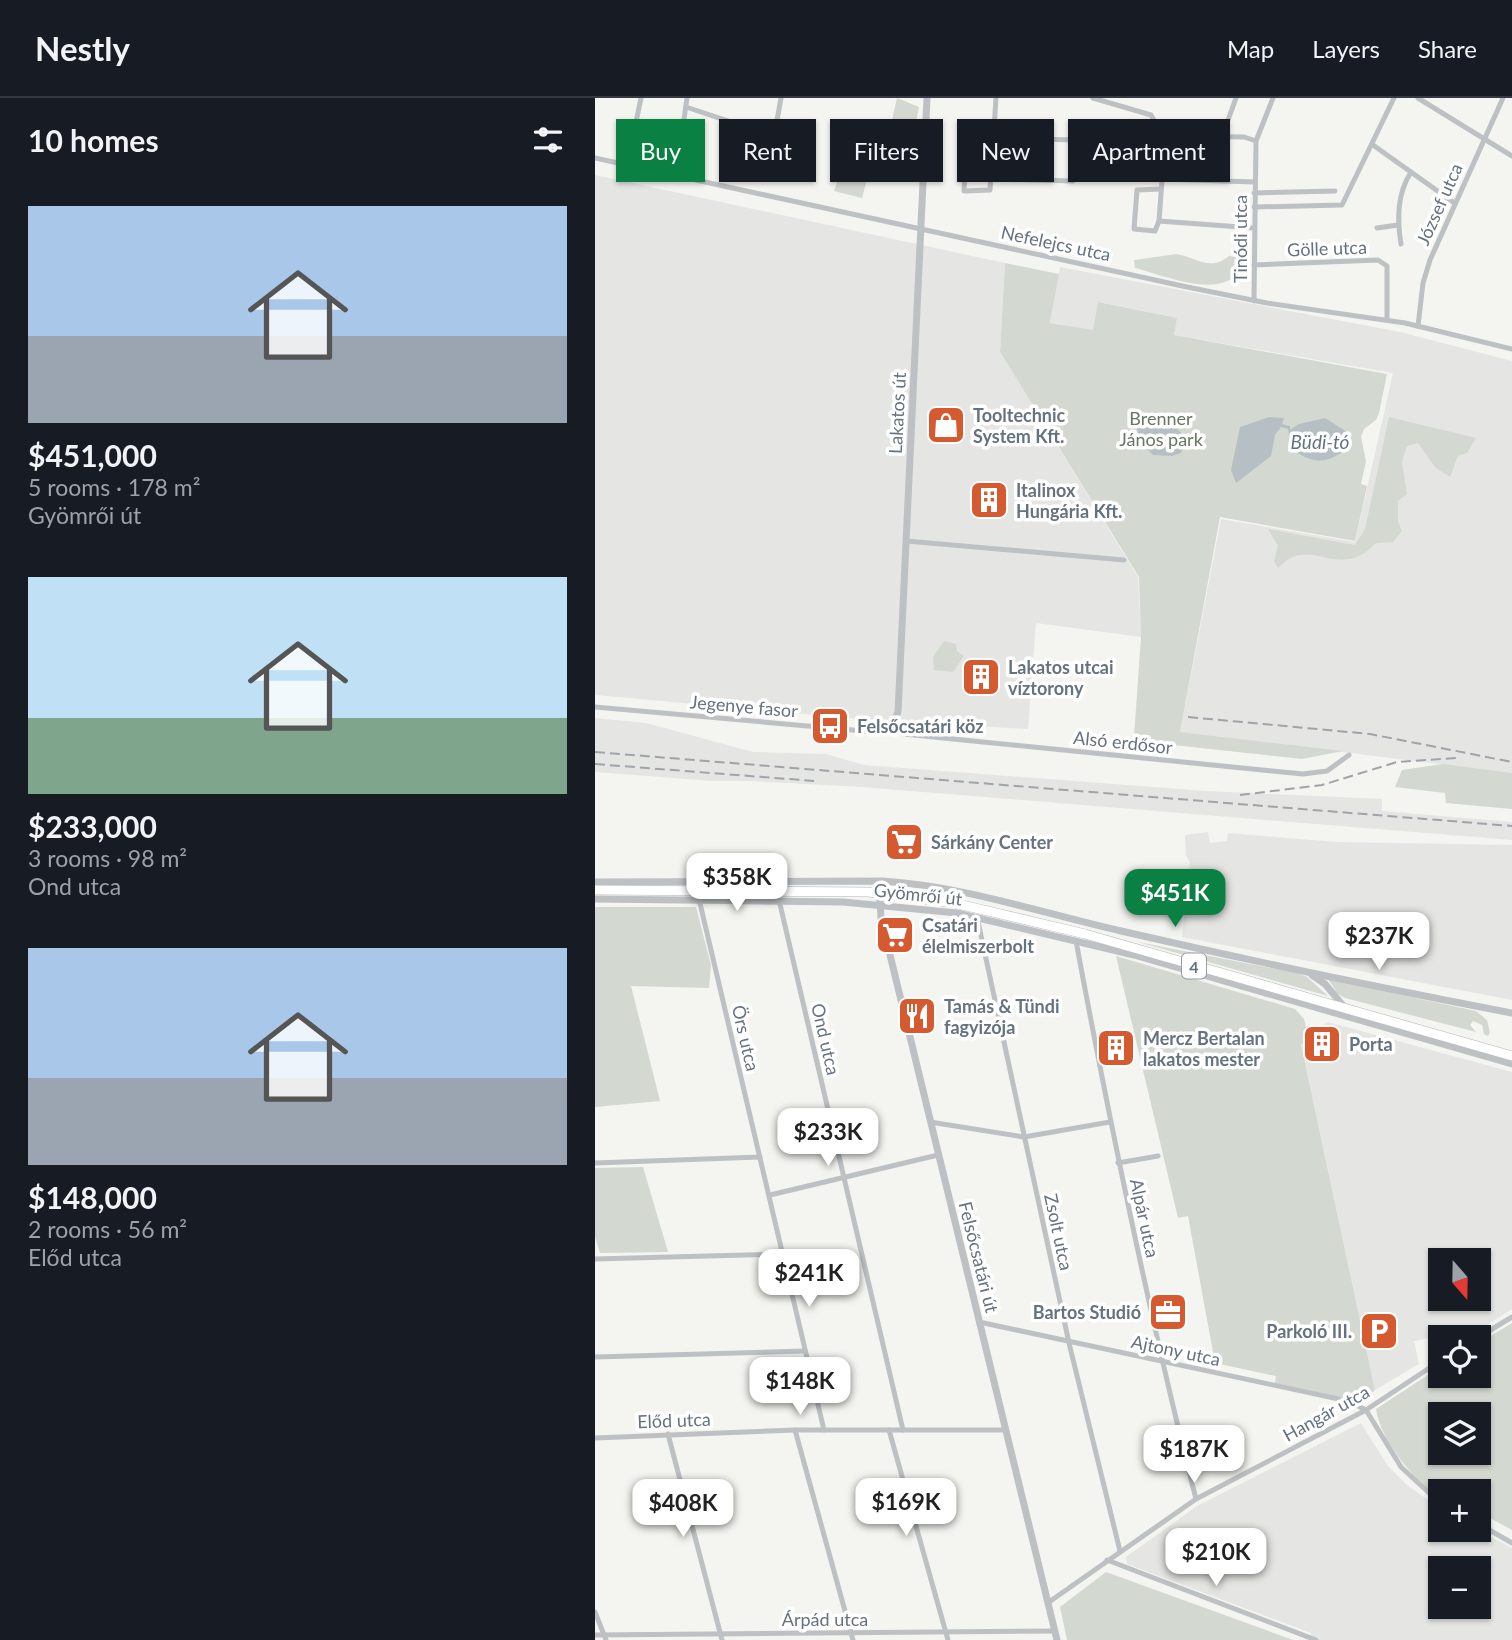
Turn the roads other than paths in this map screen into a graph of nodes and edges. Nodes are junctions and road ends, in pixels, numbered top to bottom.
1 (641, 98) edge
2 (687, 98) edge
3 (781, 98) edge
4 (927, 98) edge
5 (996, 98) edge
6 (1093, 98) edge
7 (1236, 98) edge
8 (1273, 98) edge
9 (1394, 98) edge
10 (1418, 98) edge
11 (1503, 98) edge
12 (686, 107) junction
13 (637, 119) edge
14 (684, 119) edge
15 (722, 119) edge
16 (777, 119) edge
17 (994, 119) edge
18 (1153, 119) edge
19 (1228, 119) edge
20 (1230, 138) edge
21 (1483, 138) junction
22 (1054, 139) edge
23 (1256, 141) junction
24 (1373, 145) junction
25 (1512, 156) edge
26 (595, 158) edge
27 (616, 163) edge
28 (1411, 172) junction
29 (1054, 181) edge
30 (704, 182) edge
31 (964, 182) edge
32 (991, 182) edge
33 (1162, 182) edge
34 (1230, 182) edge
35 (1255, 183) junction
36 (1161, 189) junction
37 (1335, 191) dead end
38 (1254, 193) junction
39 (1454, 202) junction
40 (1254, 207) junction
41 (1159, 221) junction
42 (1398, 225) junction
43 (921, 228) junction
44 (1254, 228) junction
45 (1377, 228) dead end
46 (1401, 244) dead end
47 (1254, 265) junction
48 (1254, 300) junction
49 (1387, 320) junction
50 (1418, 326) junction
51 (1512, 349) edge
52 (906, 541) junction
53 (1124, 561) dead end
54 (595, 707) edge
55 (891, 727) junction
56 (1349, 755) dead end
57 (595, 882) edge
58 (881, 884) junction
59 (595, 890) edge
60 (595, 899) edge
61 (699, 899) junction
62 (779, 900) junction
63 (880, 903) junction
64 (977, 917) junction
65 (1076, 940) junction
66 (1293, 969) junction
67 (1349, 1010) junction
68 (1512, 1013) edge
69 (1512, 1056) edge
70 (1512, 1064) edge
71 (930, 1122) junction
72 (1110, 1122) junction
73 (1024, 1137) junction
74 (938, 1155) junction
75 (1158, 1156) dead end
76 (760, 1157) junction
77 (595, 1163) edge
78 (1118, 1163) junction
79 (844, 1179) junction
80 (770, 1195) junction
81 (784, 1254) junction
82 (595, 1259) edge
83 (1512, 1317) edge
84 (979, 1322) junction
85 (1491, 1330) edge
86 (1069, 1343) junction
87 (805, 1351) junction
88 (595, 1357) edge
89 (1161, 1361) junction
90 (1428, 1369) edge
91 (1366, 1410) junction
92 (795, 1430) junction
93 (824, 1430) junction
94 (888, 1430) junction
95 (903, 1430) junction
96 (1006, 1430) junction
97 (669, 1434) junction
98 (595, 1438) edge
99 (1428, 1492) edge
100 (1196, 1499) junction
101 (1491, 1531) edge
102 (1512, 1543) edge
103 (1120, 1551) junction
104 (1107, 1560) junction
105 (1049, 1602) junction
106 (595, 1612) edge
107 (1055, 1631) junction
108 (946, 1632) junction
109 (850, 1633) junction
110 (595, 1635) edge
111 (605, 1637) edge
112 (722, 1637) edge
113 (853, 1640) edge
114 (948, 1640) edge
115 (1057, 1640) edge
116 (1316, 1640) edge

1 - 13 street
2 - 12 street
3 - 16 street
4 - 43 street, Lakatos út
5 - 17 street
6 - 18 street
7 - 19 street
8 - 23 street, Tinódi utca
9 - 24 street
10 - 21 street
11 - 21 street, József utca
12 - 14 street
12 - 15 street
20 - 23 street
21 - 25 street
21 - 39 street, József utca
22 - 29 street
23 - 35 street, Tinódi utca
24 - 28 street
24 - 40 street
26 - 27 street, Nefelejcs utca
28 - 39 street
28 - 42 street
30 - 43 street, Nefelejcs utca
31 - 32 street
33 - 36 street
34 - 35 street
35 - 38 street, Tinódi utca
36 - 41 street
36 - 41 street
37 - 38 street
38 - 40 street, Tinódi utca
39 - 50 street, József utca
40 - 44 street, Tinódi utca
41 - 44 street
42 - 45 street
42 - 46 street
43 - 48 street, Nefelejcs utca
43 - 52 street, Lakatos út
44 - 47 street, Tinódi utca
47 - 48 street, Tinódi utca
47 - 49 street, Gölle utca
48 - 49 street, Nefelejcs utca
49 - 50 street, Nefelejcs utca
50 - 51 street, Nefelejcs utca
52 - 53 street
52 - 55 street, Lakatos út
54 - 55 street, Jegenye fasor
55 - 56 street, Alsó erdősor
57 - 58 street, Gyömrői út
58 - 63 street, Felsőcsatári út, bridge
58 - 66 street, Gyömrői út
59 - 67 main road, 4
60 - 61 street, Gyömrői út
61 - 62 street, Gyömrői út
61 - 76 street, Örs utca
62 - 63 street, Gyömrői út
62 - 79 street, Ond utca
63 - 64 street, Gyömrői út
63 - 71 street, Felsőcsatári út
64 - 65 street, Gyömrői út
64 - 73 street, Zsolt utca
65 - 70 street, Gyömrői út
65 - 72 street, Alpár utca
66 - 67 street, Gyömrői út
66 - 68 street, Gyömrői út
67 - 69 main road, 4
71 - 73 street
71 - 74 street, Felsőcsatári út
72 - 73 street
72 - 78 street, Alpár utca
73 - 86 street, Zsolt utca
74 - 79 street
74 - 84 street, Felsőcsatári út
75 - 78 street
76 - 77 street
76 - 80 street, Örs utca
78 - 89 street, Alpár utca
79 - 80 street
79 - 95 street, Ond utca
80 - 81 street, Örs utca
81 - 82 street
81 - 87 street, Örs utca
83 - 85 street
84 - 86 street, Ajtony utca
84 - 96 street, Felsőcsatári út
86 - 89 street, Ajtony utca
86 - 103 street, Zsolt utca
87 - 88 street
87 - 93 street, Örs utca
89 - 91 street, Ajtony utca
89 - 100 street, Alpár utca
90 - 91 street, Hangár utca
91 - 99 street
91 - 100 street, Hangár utca
92 - 93 street, Előd utca
92 - 97 street, Előd utca
92 - 109 street
93 - 94 street, Előd utca
94 - 95 street, Előd utca
94 - 108 street
95 - 96 street, Előd utca
96 - 105 street, Felsőcsatári út
97 - 98 street, Előd utca
97 - 112 street
100 - 103 street, Hangár utca
101 - 102 street
103 - 104 street, Hangár utca
104 - 105 street, Hangár utca
104 - 116 street
105 - 107 street, Felsőcsatári út
106 - 111 street
107 - 108 street, Árpád utca
107 - 115 street, Felsőcsatári út
108 - 109 street, Árpád utca
108 - 114 street
109 - 112 street, Árpád utca
109 - 113 street
110 - 111 street, Árpád utca
111 - 112 street, Árpád utca

